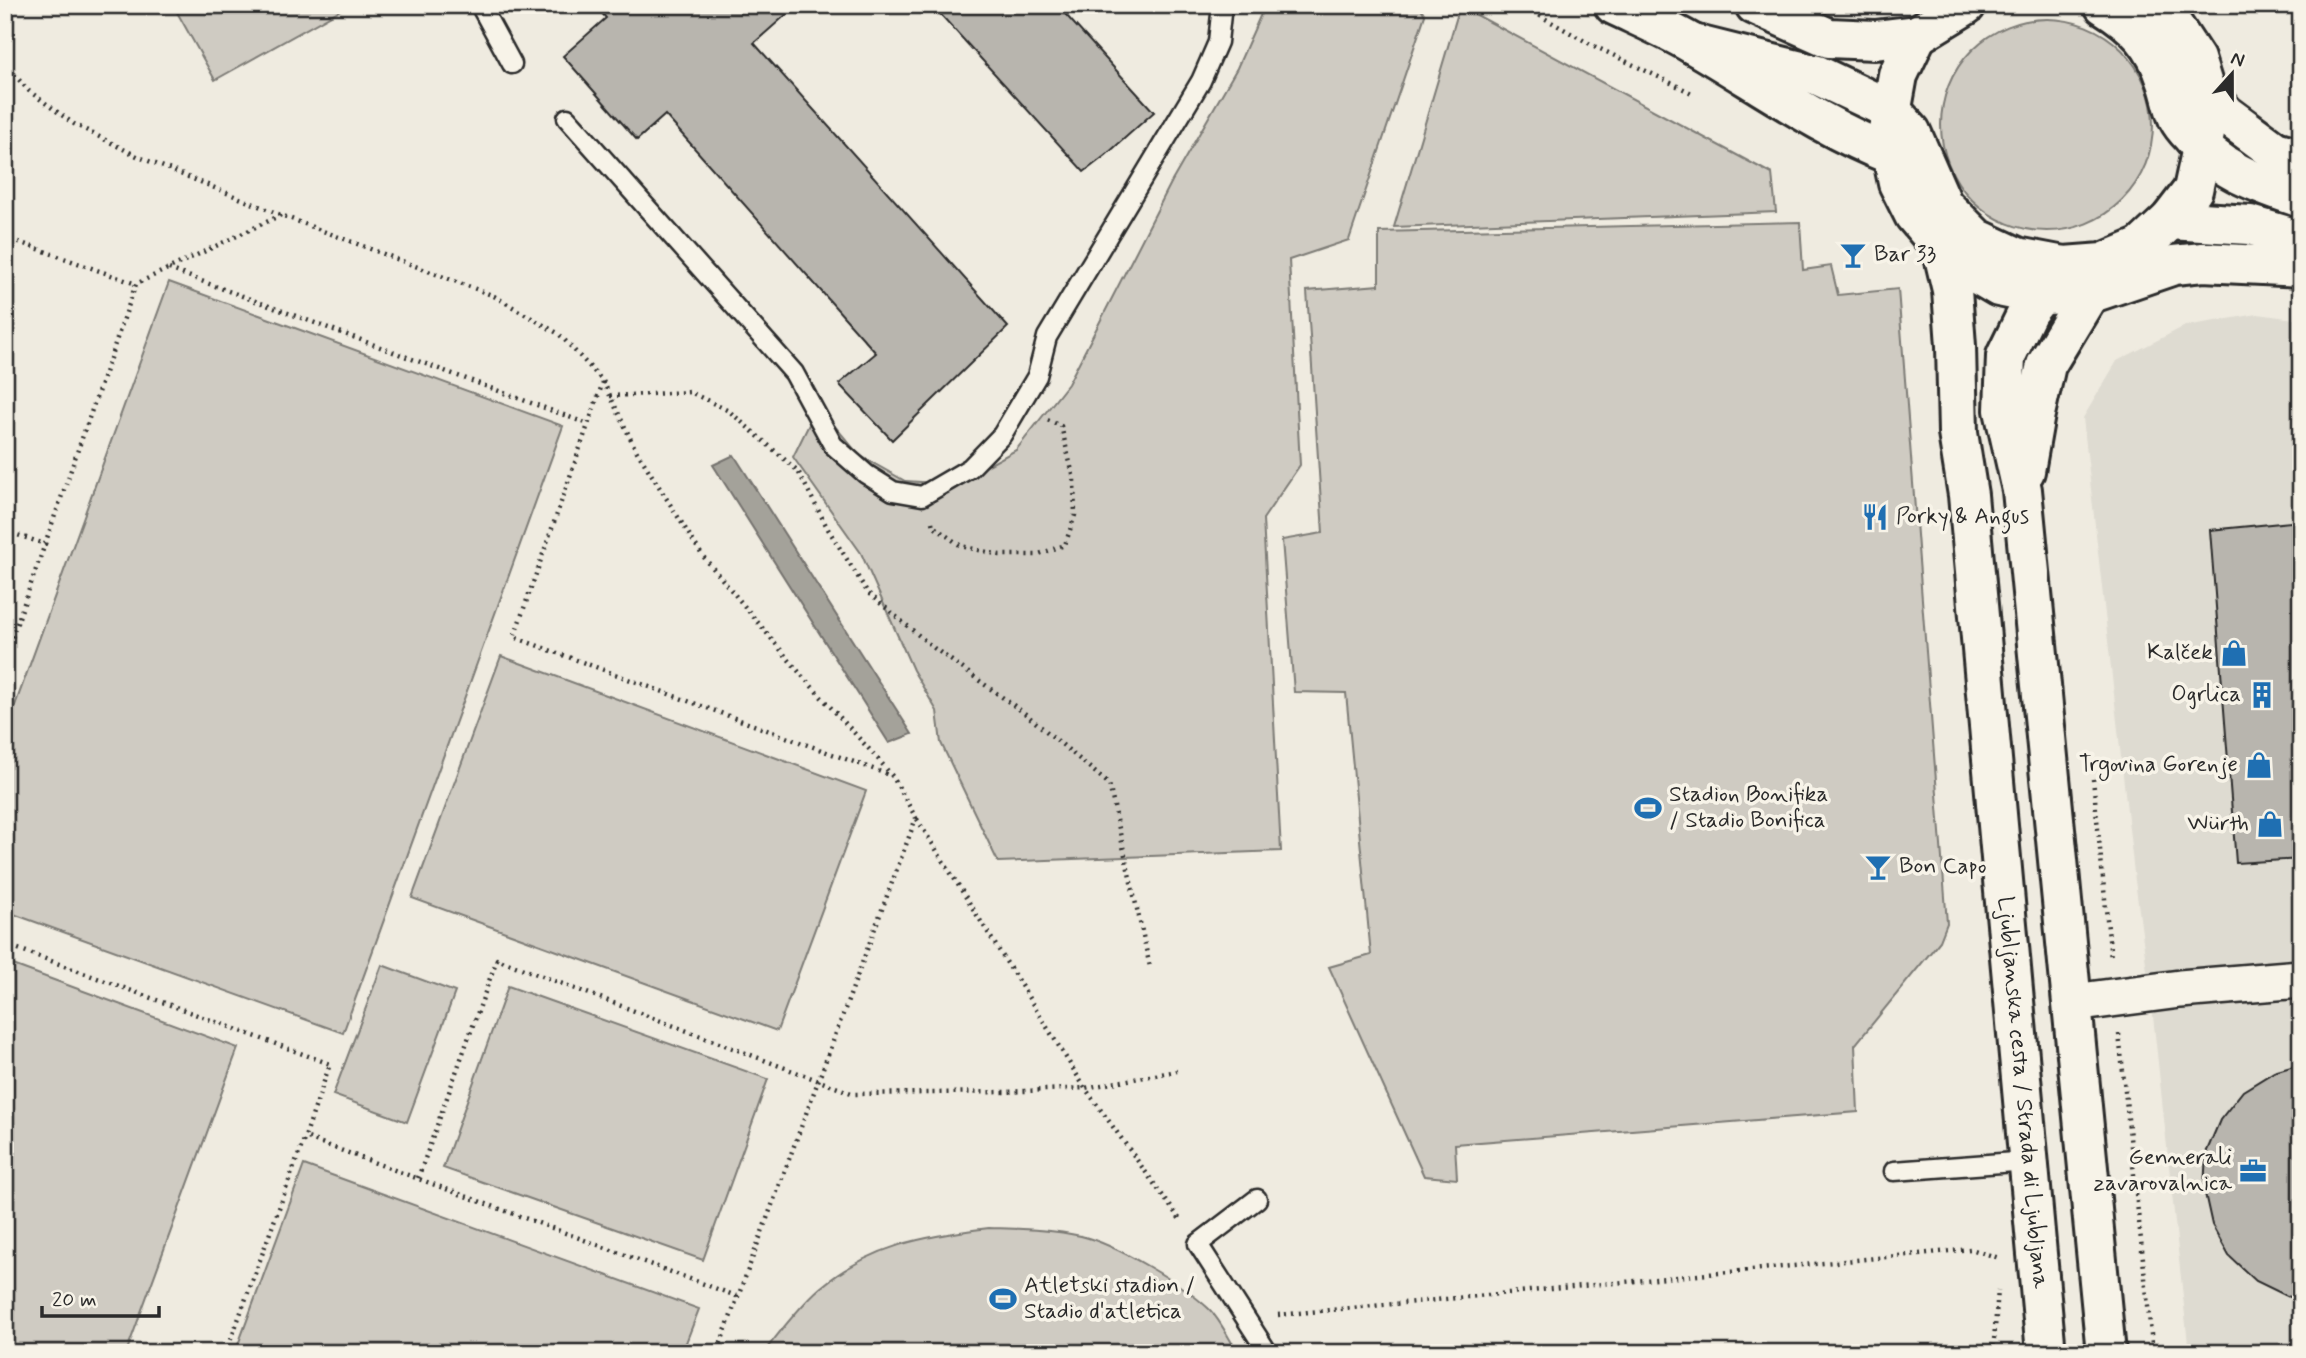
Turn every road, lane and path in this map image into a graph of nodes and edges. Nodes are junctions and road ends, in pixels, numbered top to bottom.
1 (480, 5) edge
2 (1222, 5) edge
3 (1521, 5) edge
4 (1614, 5) edge
5 (1755, 5) edge
6 (2104, 5) edge
7 (2154, 5) edge
8 (1960, 7) edge
9 (1917, 35) junction
10 (1693, 44) junction
11 (5, 64) edge
12 (512, 64) dead end
13 (2204, 88) junction
14 (1697, 96) dead end
15 (1891, 110) junction
16 (568, 118) dead end
17 (2203, 150) junction
18 (1892, 155) junction
19 (2301, 158) edge
20 (2301, 198) edge
21 (281, 215) junction
22 (2170, 220) junction
23 (5, 236) edge
24 (2301, 240) edge
25 (1942, 248) junction
26 (2064, 266) junction
27 (2301, 267) edge
28 (169, 268) junction
29 (135, 284) junction
30 (2089, 294) junction
31 (2039, 295) junction
32 (603, 381) junction
33 (610, 396) junction
34 (1018, 408) junction
35 (588, 425) junction
36 (2022, 490) junction
37 (922, 496) junction
38 (5, 531) edge
39 (45, 544) junction
40 (5, 657) edge
41 (2093, 776) dead end
42 (893, 777) junction
43 (916, 818) junction
44 (5, 944) edge
45 (1150, 967) dead end
46 (2301, 979) edge
47 (2115, 998) junction
48 (2073, 1003) junction
49 (1177, 1072) dead end
50 (818, 1079) junction
51 (1085, 1088) junction
52 (305, 1137) junction
53 (2028, 1161) junction
54 (1894, 1171) dead end
55 (418, 1178) junction
56 (1257, 1199) dead end
57 (1198, 1244) junction
58 (1999, 1245) dead end
59 (1998, 1285) dead end
60 (739, 1297) junction
61 (1245, 1318) junction
62 (226, 1353) edge
63 (717, 1353) edge
64 (1268, 1353) edge
65 (1993, 1353) edge
66 (2046, 1353) edge
67 (2106, 1353) edge
68 (2153, 1353) edge

1 - 12 lane
2 - 34 lane
3 - 14 path
4 - 10 main road
5 - 9 main road
6 - 17 main road
7 - 13 main road
8 - 9 main road
9 - 15 main road
10 - 15 main road
10 - 18 main road
11 - 21 path
13 - 17 main road
13 - 19 main road
15 - 18 main road
15 - 26 main road
16 - 37 lane
17 - 20 main road
17 - 22 main road
18 - 25 main road
21 - 28 path
21 - 32 path
22 - 24 main road
22 - 26 main road
23 - 29 path
25 - 31 main road
25 - 53 main road, Ljubljanska cesta / Strada di Ljubljana
26 - 31 main road
27 - 30 main road
28 - 29 path
28 - 35 path
29 - 39 path
30 - 31 main road
30 - 36 main road
31 - 36 main road
32 - 33 path
32 - 35 path
33 - 42 path
33 - 45 path
34 - 37 lane
34 - 37 path
35 - 42 path
36 - 48 main road
38 - 39 path
39 - 40 path
41 - 47 path
42 - 43 path
43 - 50 path
43 - 51 path
44 - 52 path
46 - 47 street
47 - 48 street
47 - 68 path
48 - 67 main road
49 - 51 path
50 - 51 path
50 - 55 path
50 - 60 path
51 - 57 path
52 - 55 path
52 - 62 path
53 - 54 lane
53 - 66 main road, Ljubljanska cesta / Strada di Ljubljana
55 - 60 path
56 - 57 lane
57 - 61 lane
58 - 61 path
59 - 65 path
60 - 63 path
61 - 64 lane

